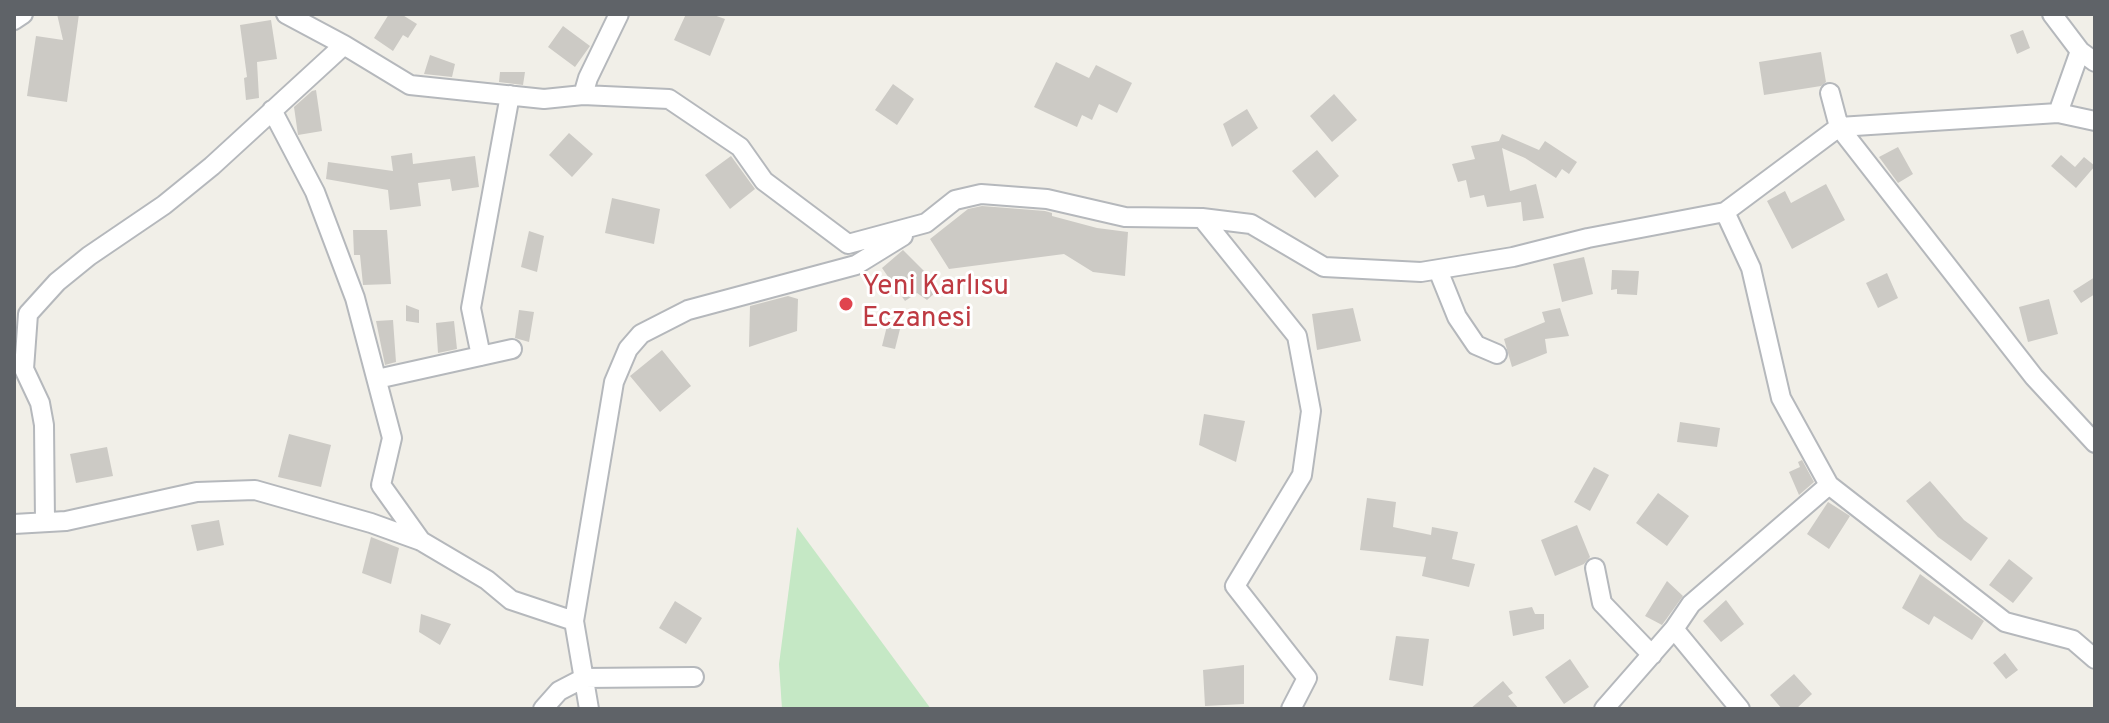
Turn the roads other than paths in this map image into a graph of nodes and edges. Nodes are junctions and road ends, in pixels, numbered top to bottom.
1 (23, 14) edge
2 (286, 14) edge
3 (619, 14) edge
4 (2052, 14) edge
5 (14, 20) edge
6 (344, 45) junction
7 (2087, 56) edge
8 (1830, 93) dead end
9 (510, 95) junction
10 (583, 95) junction
11 (272, 110) junction
12 (2058, 113) junction
13 (2095, 121) edge
14 (1839, 127) junction
15 (1725, 212) junction
16 (1202, 218) junction
17 (926, 223) junction
18 (1438, 270) junction
19 (512, 349) dead end
20 (1497, 354) dead end
21 (481, 356) junction
22 (377, 379) junction
23 (2095, 443) edge
24 (1829, 485) junction
25 (45, 521) junction
26 (14, 524) edge
27 (421, 541) junction
28 (1595, 568) dead end
29 (574, 621) junction
30 (1674, 629) junction
31 (1652, 655) junction
32 (2095, 659) edge
33 (694, 677) dead end
34 (584, 678) junction
35 (543, 709) edge
36 (589, 709) edge
37 (1291, 709) edge
38 (1604, 709) edge
39 (1740, 709) edge

1 - 5 street
2 - 6 street
3 - 10 street
4 - 7 street
6 - 9 street
6 - 11 street
7 - 12 street
8 - 14 street
9 - 10 street
9 - 21 street
10 - 17 street
11 - 22 street
11 - 25 street
12 - 13 street
12 - 14 street
14 - 15 street
14 - 23 street
15 - 18 street
15 - 24 street
16 - 17 street
16 - 18 street
16 - 37 street
17 - 29 street
18 - 20 street
19 - 21 street
21 - 22 street
22 - 27 street
24 - 30 street
24 - 32 street
25 - 26 street
25 - 27 street
27 - 29 street
28 - 31 street
29 - 34 street
30 - 31 street
30 - 39 street
31 - 38 street
33 - 34 street
34 - 35 street
34 - 36 street

